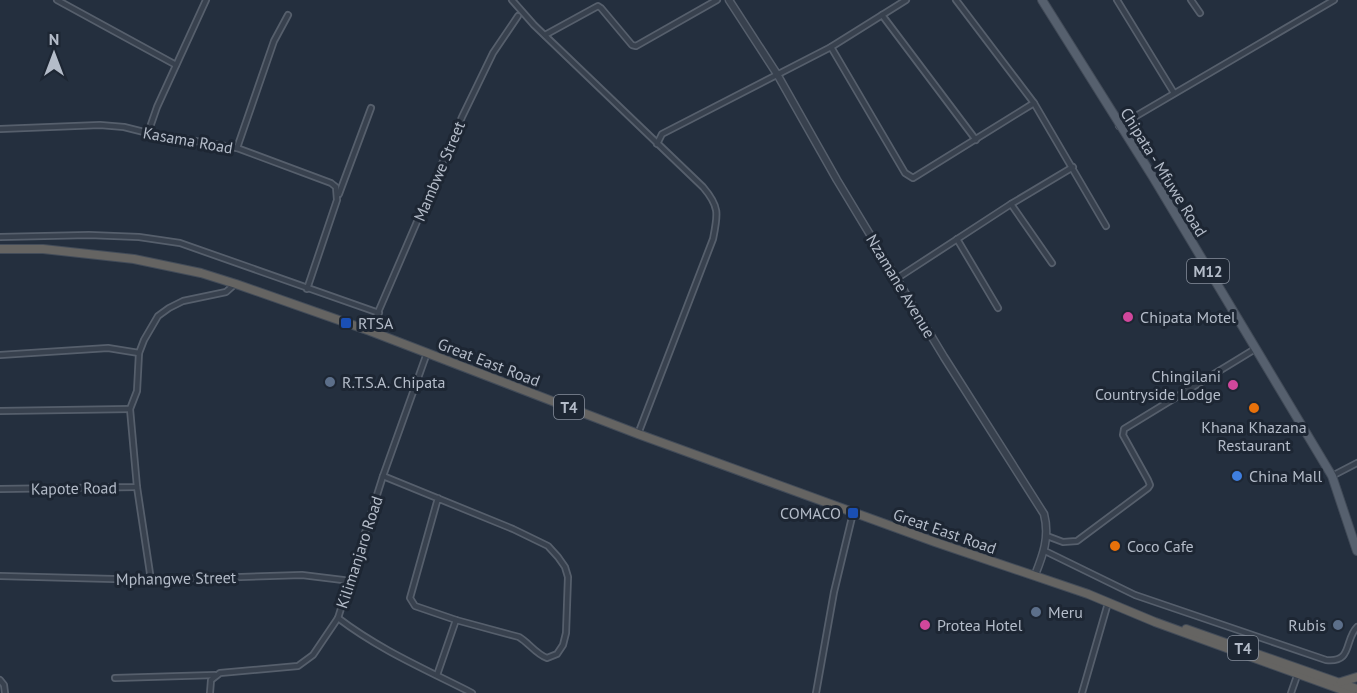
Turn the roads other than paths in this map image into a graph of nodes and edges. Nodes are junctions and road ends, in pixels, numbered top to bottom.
1 (57, 0) edge
2 (206, 0) edge
3 (512, 0) edge
4 (717, 0) edge
5 (729, 0) edge
6 (906, 0) edge
7 (956, 0) edge
8 (1042, 0) edge
9 (1118, 0) edge
10 (1191, 0) edge
11 (1334, 0) edge
12 (1200, 13) dead end
13 (288, 15) dead end
14 (882, 15) junction
15 (518, 16) dead end
16 (544, 35) junction
17 (831, 47) junction
18 (176, 65) junction
19 (777, 74) junction
20 (1174, 93) junction
21 (1034, 103) junction
22 (371, 108) dead end
23 (1119, 126) junction
24 (0, 129) edge
25 (148, 133) junction
26 (976, 140) junction
27 (657, 144) junction
28 (237, 148) junction
29 (1073, 167) junction
30 (336, 200) junction
31 (1011, 204) junction
32 (1106, 226) dead end
33 (0, 237) edge
34 (957, 239) junction
35 (0, 249) edge
36 (1052, 263) dead end
37 (896, 279) junction
38 (236, 284) junction
39 (308, 289) junction
40 (998, 308) dead end
41 (379, 313) junction
42 (370, 331) junction
43 (1255, 349) junction
44 (140, 353) junction
45 (427, 353) junction
46 (0, 355) edge
47 (130, 409) junction
48 (0, 411) edge
49 (638, 434) junction
50 (1357, 463) edge
51 (383, 476) junction
52 (1332, 476) junction
53 (137, 487) junction
54 (0, 489) edge
55 (438, 498) junction
56 (853, 513) junction
57 (1047, 536) junction
58 (1045, 551) junction
59 (1357, 551) edge
60 (1035, 575) junction
61 (0, 576) edge
62 (151, 580) junction
63 (351, 581) junction
64 (1108, 603) junction
65 (338, 618) junction
66 (456, 620) junction
67 (1357, 627) edge
68 (1298, 671) junction
69 (217, 674) junction
70 (437, 675) junction
71 (1357, 677) edge
72 (115, 678) dead end
73 (0, 680) edge
74 (1340, 682) junction
75 (1357, 689) edge
76 (5, 693) edge
77 (210, 693) edge
78 (472, 693) edge
79 (816, 693) edge
80 (1082, 693) edge
81 (1291, 693) edge
82 (1351, 693) edge

1 - 18 street
2 - 18 street
3 - 16 street
4 - 16 street
5 - 19 street, Nzamane Avenue
6 - 14 street
7 - 21 street
8 - 23 main road, Chipata - Mfuwe Road / M12
9 - 20 street
10 - 12 street
11 - 20 street
13 - 28 street
14 - 17 street
14 - 26 street
15 - 41 street, Mambwe Street
16 - 27 street
17 - 19 street
17 - 26 street
18 - 25 street
19 - 27 street
19 - 37 street, Nzamane Avenue
20 - 23 street
21 - 26 street
21 - 29 street
22 - 30 street
23 - 43 main road, Chipata - Mfuwe Road / M12
24 - 25 street, Kasama Road
25 - 28 street, Kasama Road
27 - 49 street
28 - 30 street, Kasama Road
29 - 31 street
29 - 32 street
30 - 39 street
31 - 34 street
31 - 36 street
33 - 39 street
34 - 37 street
34 - 40 street
35 - 38 highway, Great East Road / T4
37 - 57 street, Nzamane Avenue
38 - 42 highway, Great East Road / T4
38 - 44 street, Kapote Road
39 - 41 street
41 - 42 street, Mambwe Street
42 - 45 highway, Great East Road / T4
43 - 52 main road, Chipata - Mfuwe Road / M12
43 - 57 street
44 - 46 street
44 - 47 street, Kapote Road
45 - 49 highway, Great East Road / T4
45 - 51 street, Kilimanjaro Road
47 - 48 street
47 - 53 street, Kapote Road
49 - 56 highway, Great East Road / T4
50 - 52 street
51 - 55 street
51 - 63 street, Kilimanjaro Road
52 - 59 main road, Chipata - Mfuwe Road / M12
53 - 54 street, Kapote Road
53 - 62 street
55 - 66 street
55 - 66 street
56 - 60 highway, Great East Road / T4
56 - 79 street
57 - 58 street, Nzamane Avenue
58 - 60 street, Nzamane Avenue
58 - 67 street
60 - 64 highway, Great East Road / T4
61 - 62 street, Mphangwe Street
62 - 63 street, Mphangwe Street
63 - 65 street, Kilimanjaro Road
64 - 68 highway, Great East Road / T4
64 - 80 street
65 - 69 street, Kilimanjaro Road
65 - 70 street
66 - 70 street
68 - 74 highway, Great East Road / T4
68 - 81 street
68 - 82 highway, Great East Road / T4
69 - 72 street, Kilimanjaro Road
69 - 77 street
70 - 78 street
71 - 74 highway
73 - 76 street
74 - 75 highway, Great East Road / T4

